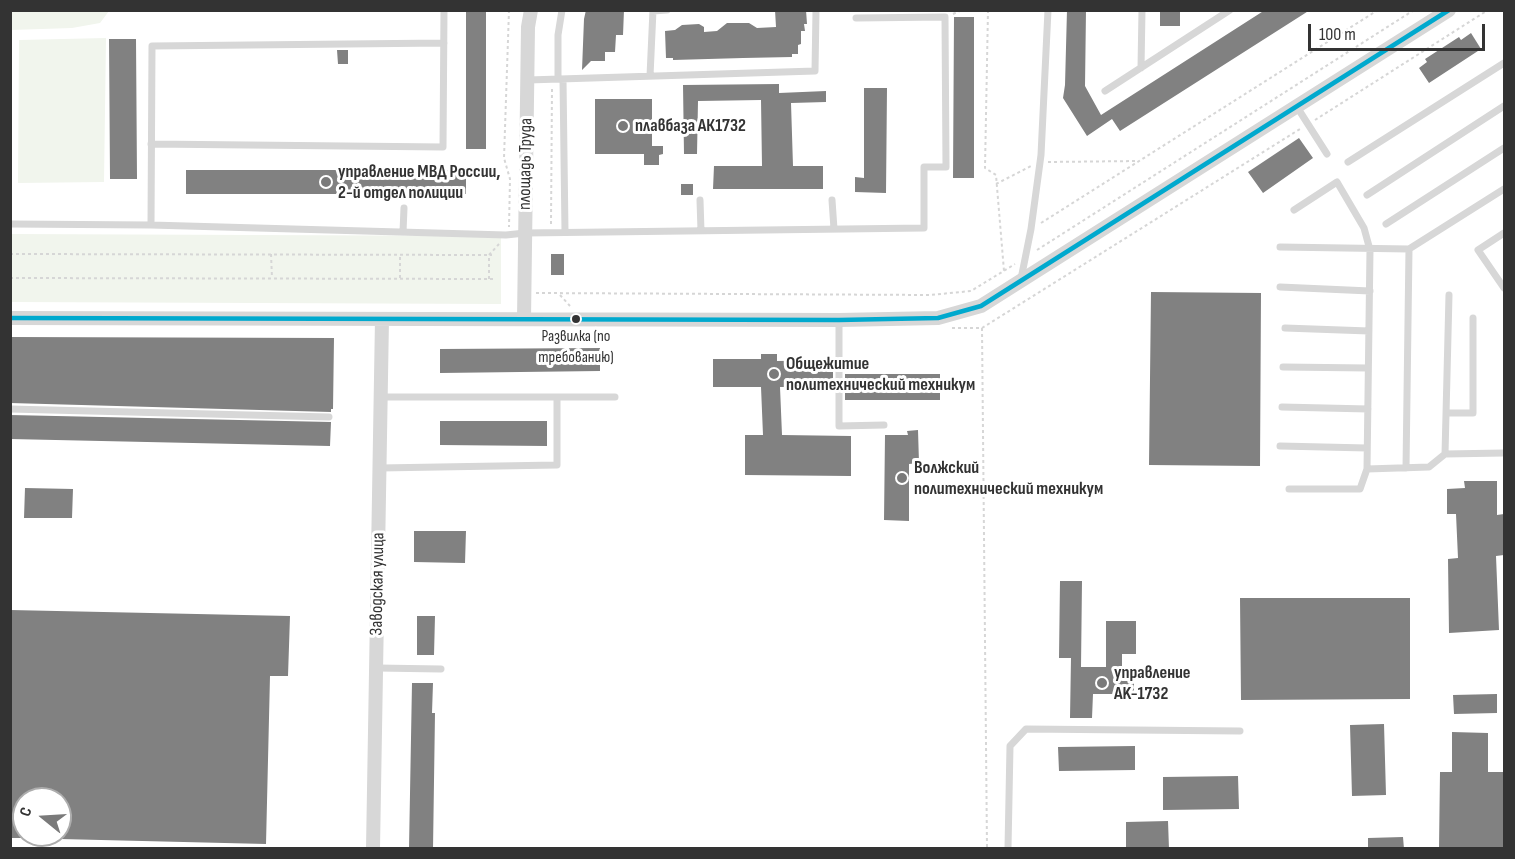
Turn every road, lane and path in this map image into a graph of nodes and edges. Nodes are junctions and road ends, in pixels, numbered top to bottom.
1 (444, 10) edge
2 (509, 10) edge
3 (531, 10) edge
4 (562, 10) edge
5 (667, 10) edge
6 (816, 10) edge
7 (988, 10) edge
8 (1048, 10) edge
9 (1142, 10) edge
10 (1230, 10) edge
11 (1378, 10) edge
12 (1414, 10) edge
13 (1449, 10) edge
14 (1488, 10) edge
15 (653, 11) edge
16 (856, 18) dead end
17 (444, 43) junction
18 (1504, 63) edge
19 (1142, 68) junction
20 (650, 76) junction
21 (558, 79) junction
22 (528, 80) junction
23 (1105, 91) dead end
24 (1504, 106) edge
25 (1297, 107) junction
26 (1307, 125) junction
27 (151, 144) junction
28 (1504, 148) edge
29 (1328, 154) dead end
30 (1139, 161) junction
31 (1040, 162) junction
32 (1348, 162) dead end
33 (996, 184) junction
34 (1504, 189) edge
35 (1367, 195) dead end
36 (700, 200) dead end
37 (832, 200) dead end
38 (404, 208) dead end
39 (1294, 210) dead end
40 (10, 224) edge
41 (1386, 224) dead end
42 (151, 225) junction
43 (834, 229) junction
44 (1031, 229) junction
45 (701, 231) junction
46 (403, 232) junction
47 (551, 232) junction
48 (565, 232) junction
49 (525, 233) junction
50 (1504, 233) edge
51 (506, 235) junction
52 (1280, 247) dead end
53 (1409, 249) junction
54 (1370, 250) junction
55 (10, 254) edge
56 (271, 254) junction
57 (400, 255) junction
58 (491, 255) junction
59 (1025, 258) junction
60 (1004, 271) junction
61 (10, 278) edge
62 (272, 278) junction
63 (400, 278) junction
64 (489, 279) junction
65 (495, 279) dead end
66 (1021, 281) junction
67 (1503, 285) edge
68 (1280, 287) dead end
69 (1370, 291) junction
70 (524, 293) junction
71 (1449, 295) dead end
72 (10, 318) edge
73 (1473, 318) dead end
74 (382, 319) junction
75 (524, 319) junction
76 (839, 320) junction
77 (1285, 328) dead end
78 (1369, 331) junction
79 (1282, 367) dead end
80 (1368, 368) junction
81 (381, 397) junction
82 (557, 397) junction
83 (615, 397) dead end
84 (1282, 407) dead end
85 (1368, 409) junction
86 (10, 410) edge
87 (1446, 413) junction
88 (329, 417) dead end
89 (884, 425) dead end
90 (1280, 446) dead end
91 (1367, 448) junction
92 (1504, 453) edge
93 (1445, 454) junction
94 (380, 468) junction
95 (1406, 468) junction
96 (1366, 469) junction
97 (1289, 489) dead end
98 (377, 668) junction
99 (441, 669) dead end
100 (1240, 731) dead end
101 (373, 849) edge
102 (987, 849) edge
103 (1008, 849) edge

1 - 17 lane
2 - 51 path
3 - 22 street, площадь Труда
4 - 21 lane
5 - 15 lane
6 - 20 lane
7 - 33 path
8 - 31 lane
9 - 19 lane
10 - 19 lane
11 - 30 path
12 - 59 path
13 - 25 street
14 - 26 path
15 - 20 lane
16 - 43 lane
17 - 27 lane
17 - 27 lane
18 - 32 lane
19 - 23 lane
20 - 21 lane
21 - 22 lane
21 - 47 path
21 - 48 lane
22 - 49 street, площадь Труда
24 - 35 lane
25 - 26 lane
25 - 66 street
26 - 29 lane
26 - 102 path
27 - 42 lane
28 - 41 lane
30 - 31 path
30 - 44 path
31 - 33 path
31 - 44 lane
33 - 60 path
34 - 53 lane
36 - 45 lane
37 - 43 lane
38 - 46 lane
39 - 54 lane
40 - 42 lane
42 - 46 lane
43 - 45 lane
44 - 59 lane
45 - 48 lane
46 - 51 lane
47 - 48 lane
47 - 49 lane
49 - 51 lane
49 - 70 street, площадь Труда
50 - 67 lane
51 - 58 path
52 - 54 lane
53 - 54 lane
53 - 95 lane
54 - 69 lane
55 - 56 path
56 - 57 path
56 - 62 path
57 - 58 path
57 - 63 path
58 - 64 path
59 - 60 path
59 - 66 lane
60 - 70 path
61 - 62 path
62 - 63 path
63 - 64 path
64 - 65 path
66 - 76 street
68 - 69 lane
69 - 78 lane
70 - 75 street, площадь Труда
71 - 87 lane
72 - 74 street
73 - 87 lane
74 - 75 street
74 - 81 street, Заводская улица
75 - 76 street
76 - 89 lane
77 - 78 lane
78 - 80 lane
79 - 80 lane
80 - 85 lane
81 - 82 lane
81 - 94 street, Заводская улица
82 - 83 lane
82 - 94 lane
84 - 85 lane
85 - 91 lane
86 - 88 lane
87 - 93 lane
90 - 91 lane
91 - 96 lane
92 - 93 lane
93 - 95 lane
94 - 98 street, Заводская улица
95 - 96 lane
96 - 97 lane
98 - 99 lane
98 - 101 street, Заводская улица
100 - 103 lane

